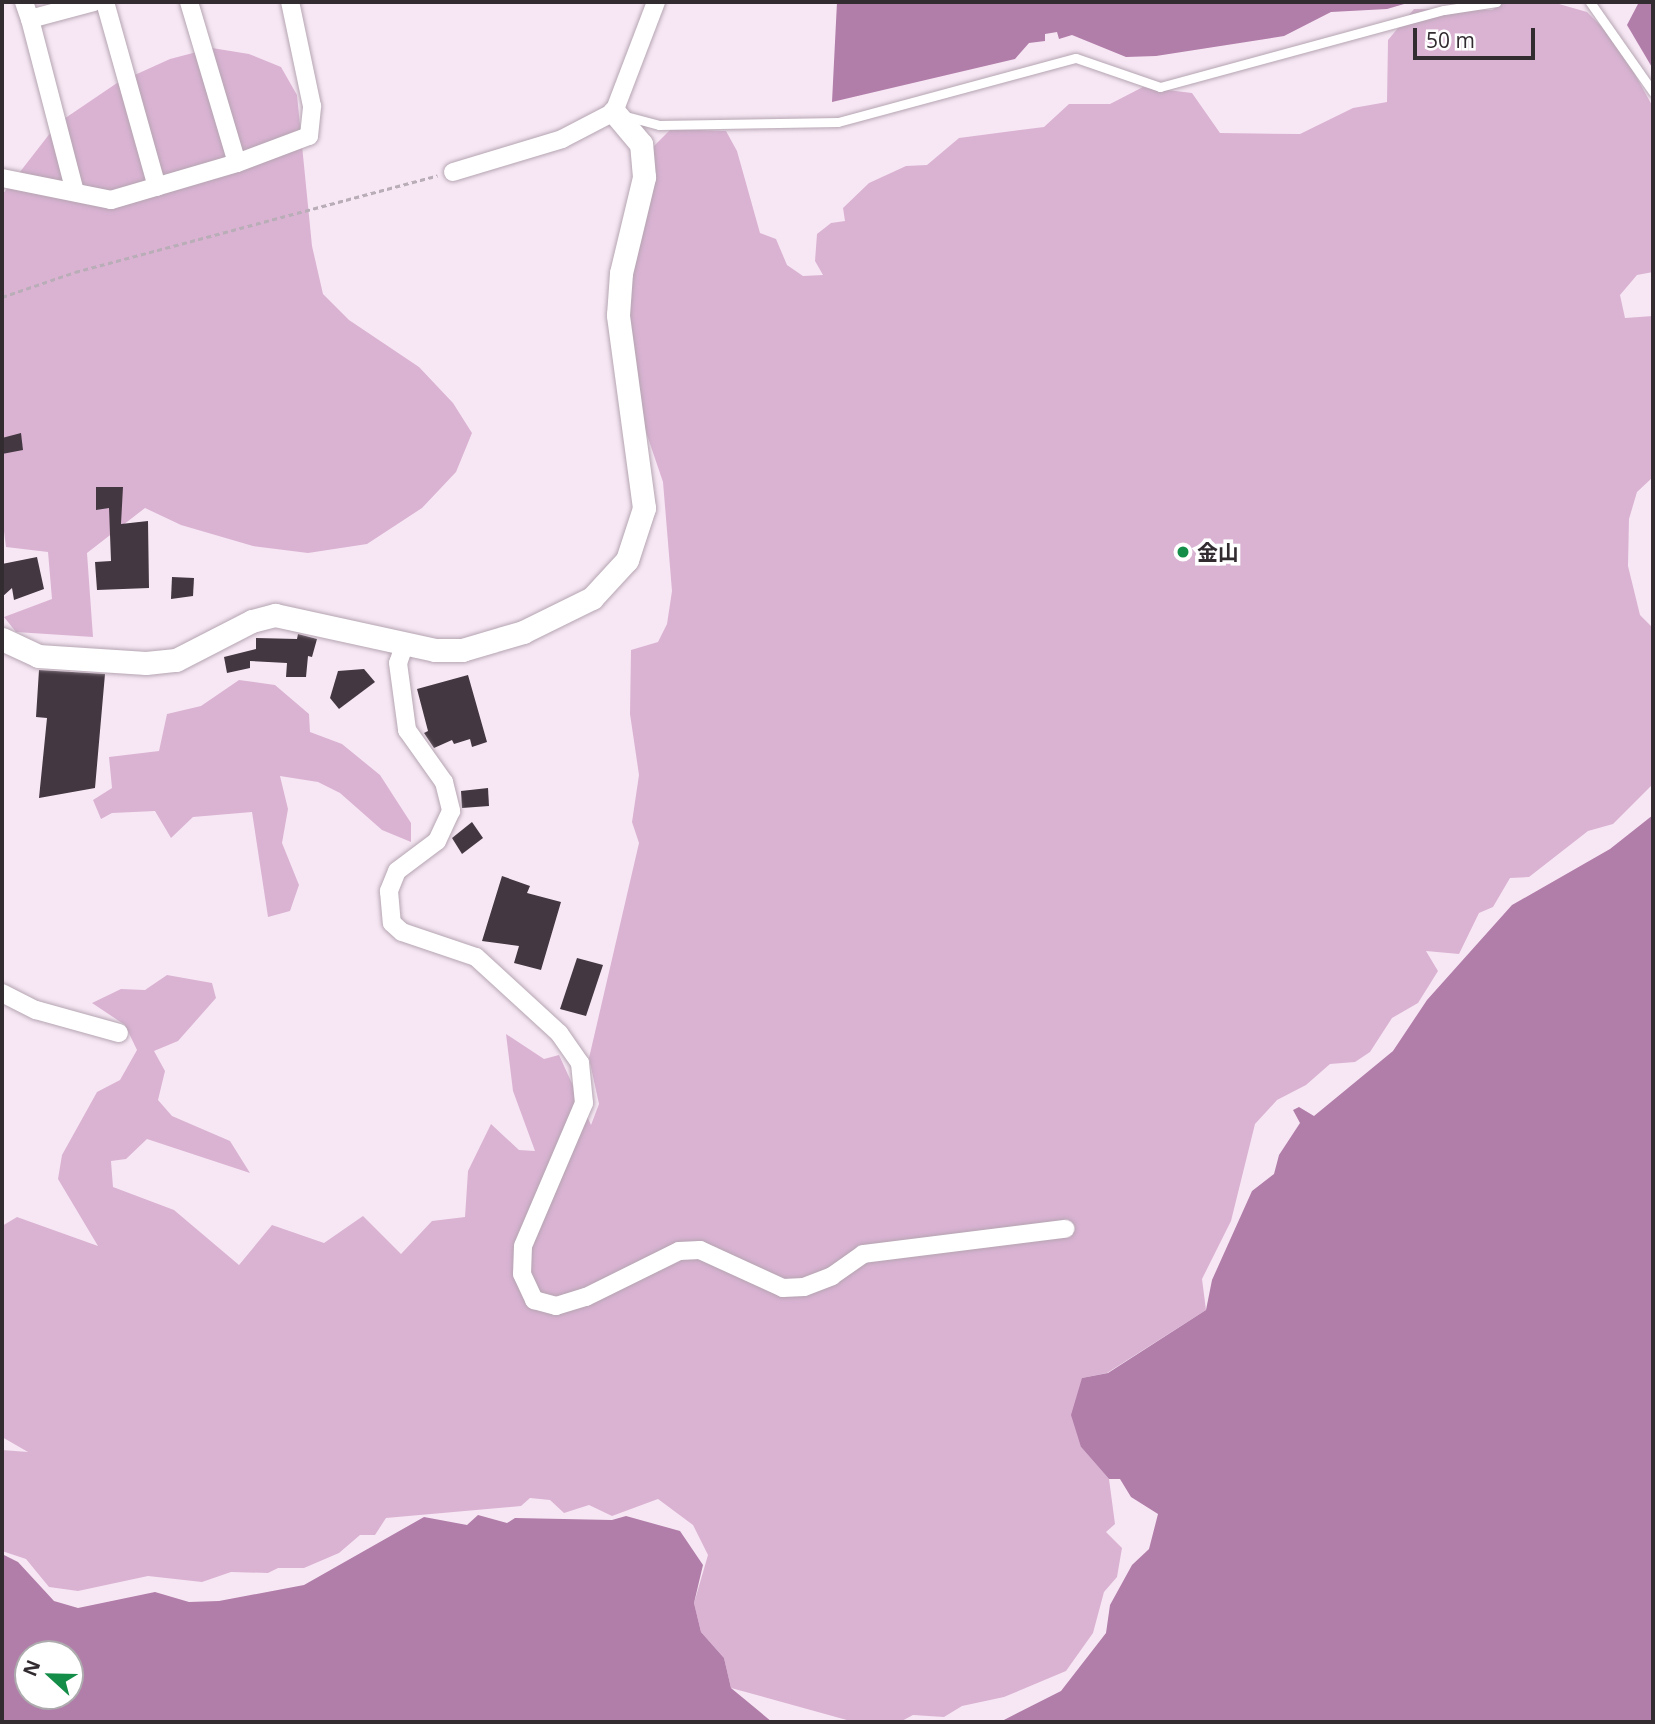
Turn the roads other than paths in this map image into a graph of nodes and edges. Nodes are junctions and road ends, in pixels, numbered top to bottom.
1 (24, 2) edge
2 (94, 2) edge
3 (105, 2) edge
4 (189, 2) edge
5 (290, 2) edge
6 (656, 2) edge
7 (1496, 2) edge
8 (1590, 2) edge
9 (30, 19) junction
10 (1653, 92) edge
11 (614, 112) junction
12 (237, 163) junction
13 (453, 172) road end
14 (2, 178) edge
15 (157, 187) junction
16 (75, 192) junction
17 (2, 639) edge
18 (404, 643) junction
19 (2, 993) edge
20 (119, 1033) dead end
21 (1065, 1230) dead end

1 - 9 street
2 - 9 street
3 - 15 street
4 - 12 street
5 - 12 street
6 - 11 street
7 - 11 lane
8 - 10 lane
9 - 16 street
11 - 13 street
11 - 18 street
12 - 15 street
14 - 16 street
15 - 16 street
17 - 18 street
18 - 21 street
19 - 20 street

